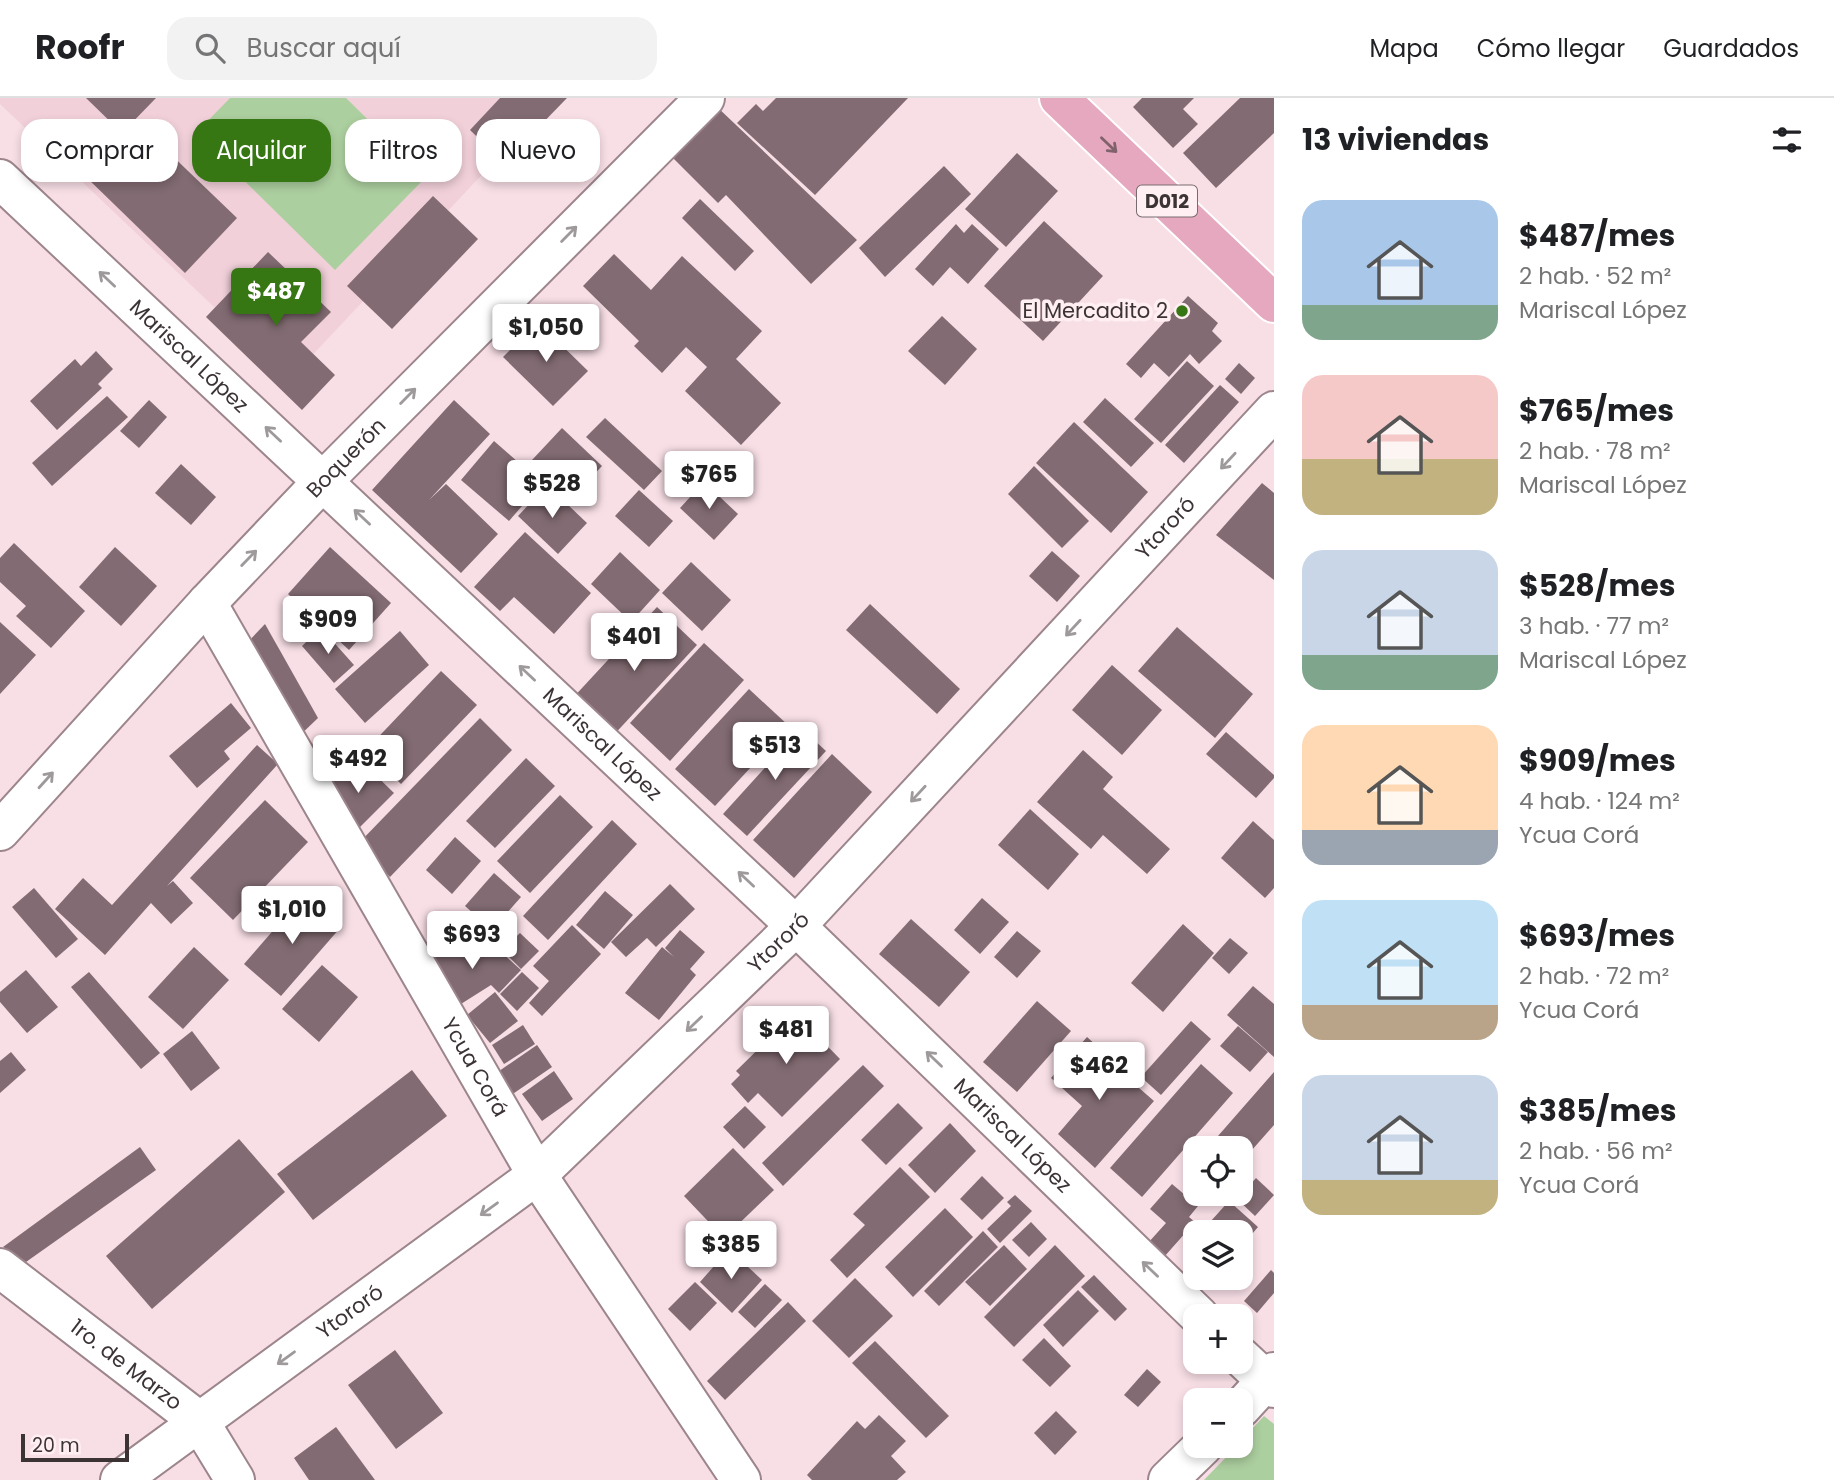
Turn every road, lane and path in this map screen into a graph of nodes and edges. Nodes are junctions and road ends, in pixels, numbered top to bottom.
1 (705, 98) edge
2 (1059, 98) edge
3 (0, 179) edge
4 (1274, 303) edge
5 (1274, 411) edge
6 (323, 481) junction
7 (207, 603) junction
8 (0, 831) edge
9 (796, 926) junction
10 (537, 1175) junction
11 (0, 1268) edge
12 (1187, 1304) edge
13 (199, 1421) junction
14 (1191, 1458) edge
15 (120, 1480) edge
16 (235, 1480) edge
17 (741, 1480) edge
18 (1168, 1480) edge

6 -> 1 street, Boquerón
2 -> 4 main road, D012
6 -> 3 street, Mariscal López
5 -> 9 street, Ytororó
7 -> 6 street, Boquerón
9 -> 6 street, Mariscal López
8 -> 7 street, Boquerón
7 - 10 street, Ycua Corá
9 -> 10 street, Ytororó
12 -> 9 street, Mariscal López
10 -> 13 street, Ytororó
10 - 17 street, Ycua Corá
11 - 13 street, 1ro. de Marzo
13 - 15 street, Ytororó
13 - 16 street, 1ro. de Marzo
14 - 18 street

